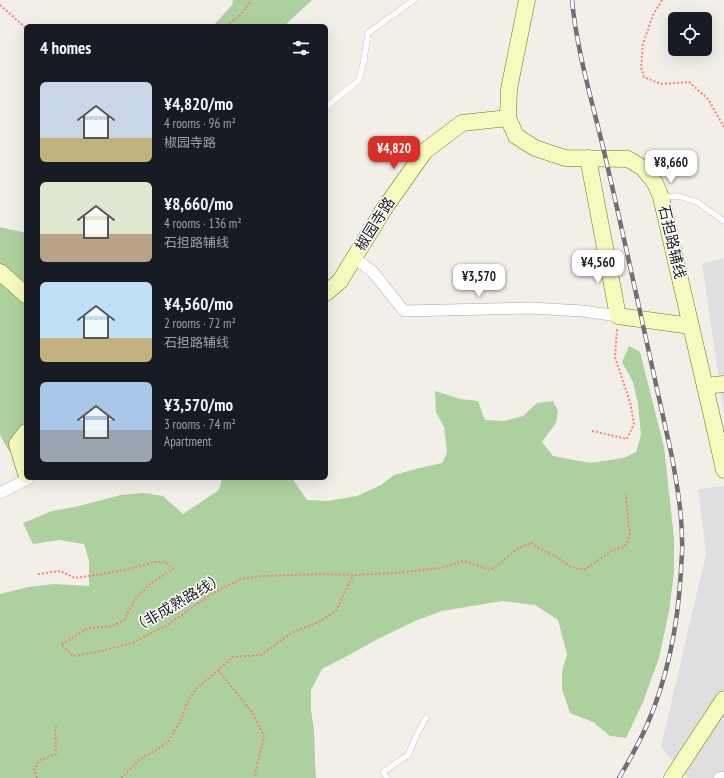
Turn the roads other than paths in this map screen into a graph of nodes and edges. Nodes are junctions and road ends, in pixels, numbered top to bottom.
1 (414, 0) edge
2 (527, 0) edge
3 (328, 105) edge
4 (508, 118) junction
5 (588, 158) junction
6 (661, 197) junction
7 (724, 221) edge
8 (354, 258) junction
9 (0, 272) edge
10 (328, 291) edge
11 (24, 293) edge
12 (618, 316) junction
13 (691, 326) junction
14 (724, 384) edge
15 (706, 386) junction
16 (24, 435) edge
17 (24, 465) edge
18 (724, 470) edge
19 (24, 479) edge
20 (0, 493) edge
21 (724, 699) edge
22 (426, 718) dead end
23 (724, 777) edge
24 (386, 778) edge
25 (672, 778) edge
26 (718, 778) edge

1 - 3 lane
2 - 4 main road, 石担路辅线
4 - 5 main road, 石担路辅线
4 - 8 main road, 椒园寺路
5 - 6 main road, 石担路辅线
5 - 12 main road
6 - 7 lane
6 - 13 main road, 石担路辅线
8 - 10 main road, 椒园寺路
8 - 12 street
9 - 11 main road
12 - 13 main road
13 - 15 main road, 石担路辅线
14 - 15 main road
15 - 18 main road, 石担路辅线
16 - 17 main road
19 - 20 street
21 - 25 main road
22 - 24 lane
23 - 26 street

